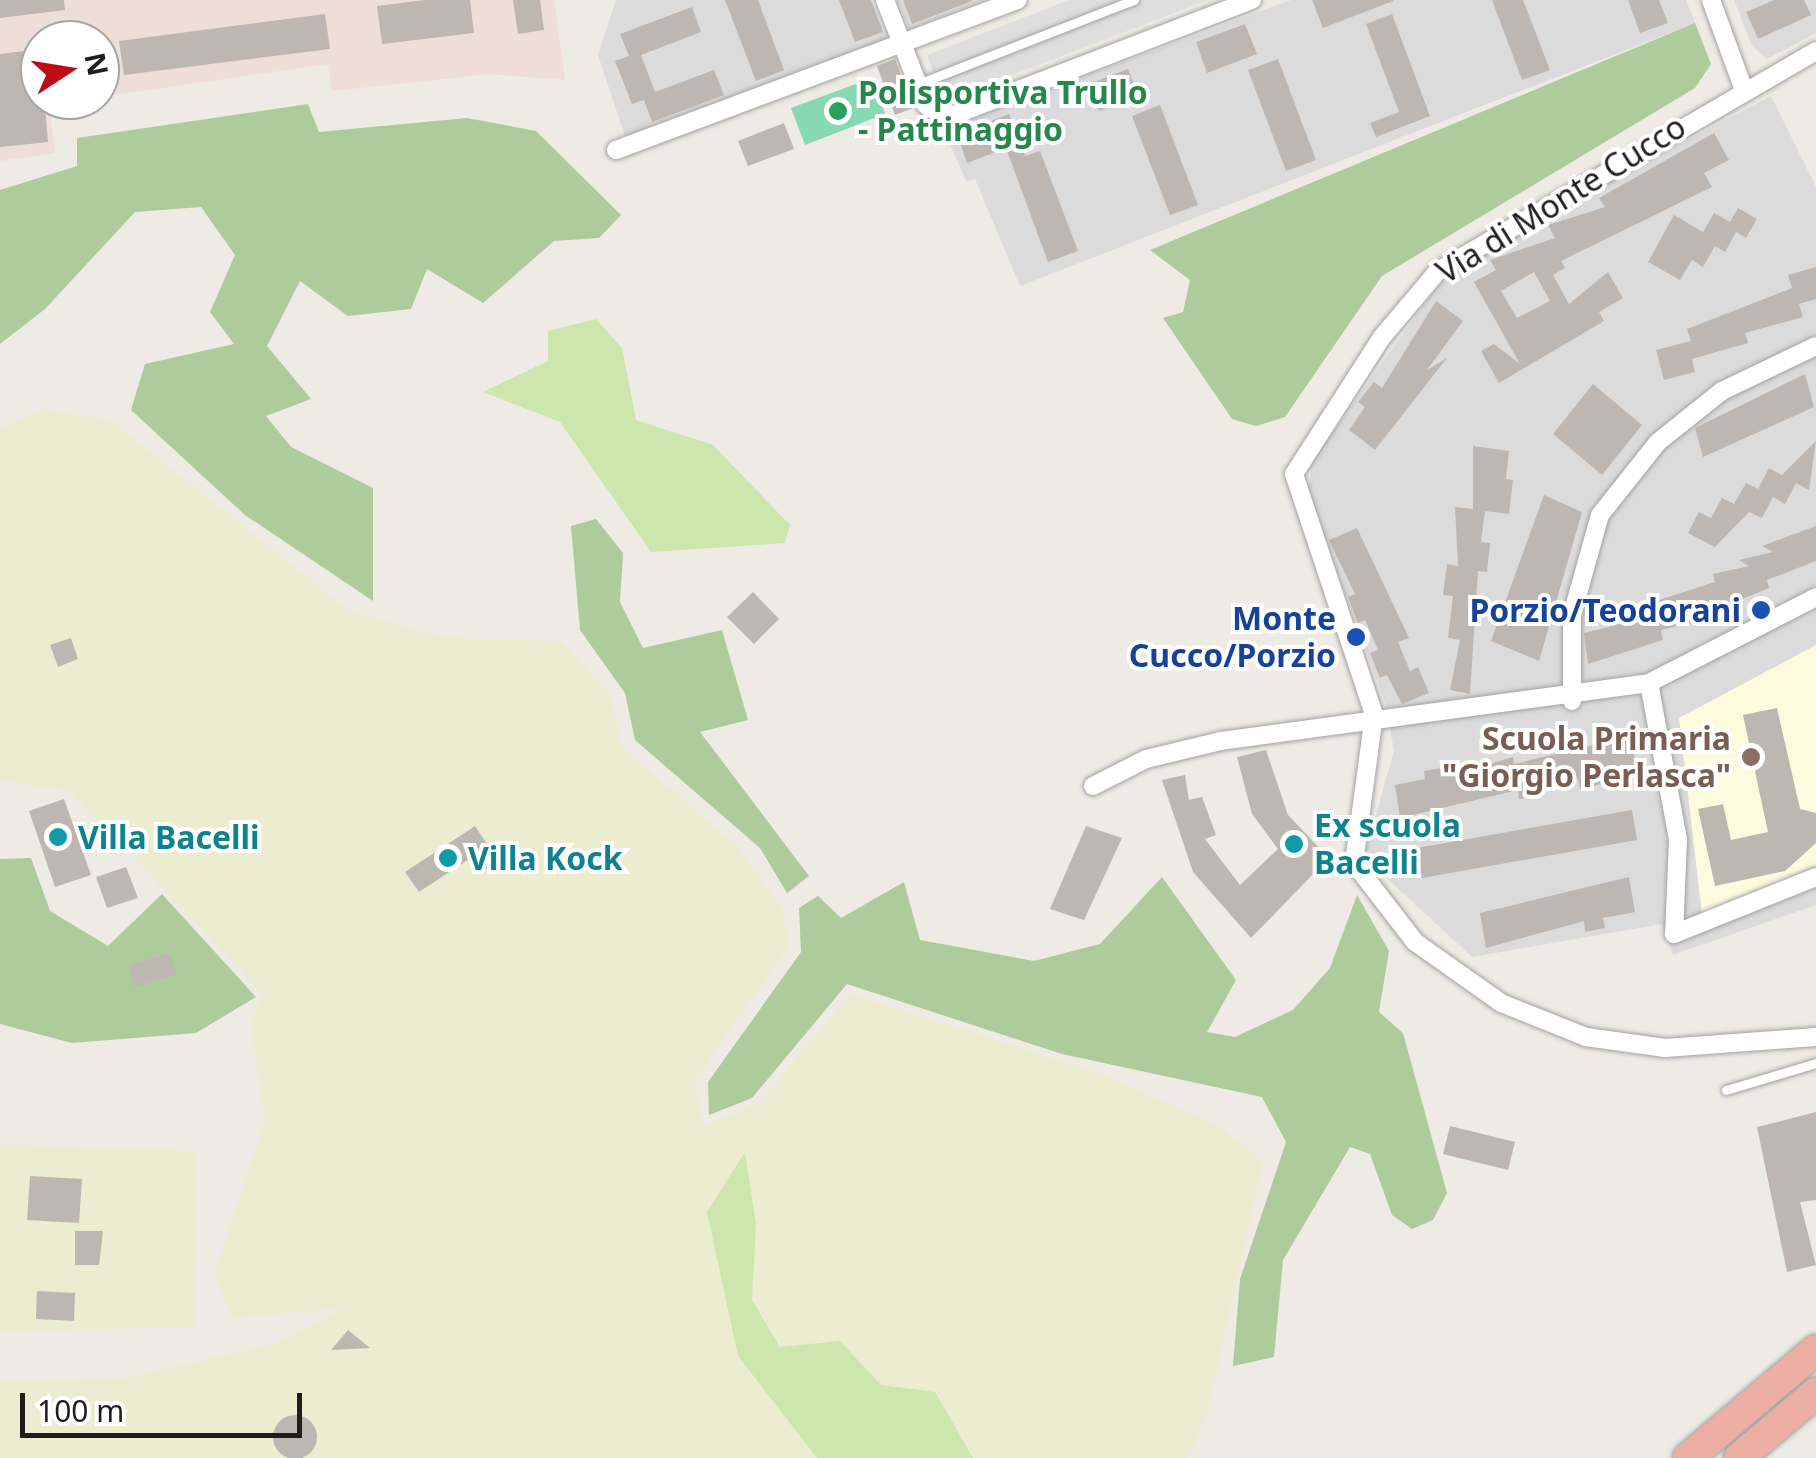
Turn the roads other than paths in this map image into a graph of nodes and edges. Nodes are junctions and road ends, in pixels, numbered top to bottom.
1 (885, 0) edge
2 (1018, 0) edge
3 (1134, 0) edge
4 (1252, 0) edge
5 (1711, 0) edge
6 (902, 45) junction
7 (1816, 51) edge
8 (918, 84) junction
9 (1744, 90) junction
10 (616, 150) dead end
11 (1816, 346) edge
12 (1816, 596) edge
13 (1649, 683) junction
14 (1572, 700) junction
15 (1375, 723) junction
16 (1092, 786) dead end
17 (1816, 877) edge
18 (1816, 1037) edge
19 (1816, 1063) edge
20 (1726, 1090) dead end
21 (1816, 1350) edge
22 (1816, 1393) edge
23 (1688, 1458) edge
24 (1739, 1458) edge

1 - 6 street
2 - 6 street
3 - 8 lane
4 - 8 street
5 - 9 street
6 - 8 street
6 - 10 street
7 - 9 street, Via di Monte Cucco
9 - 15 street, Via di Monte Cucco
11 - 14 street
12 - 13 street
13 - 14 street
13 - 17 street
14 - 15 street
15 - 16 street
15 - 18 street
19 - 20 lane
21 - 23 highway
22 - 24 highway

